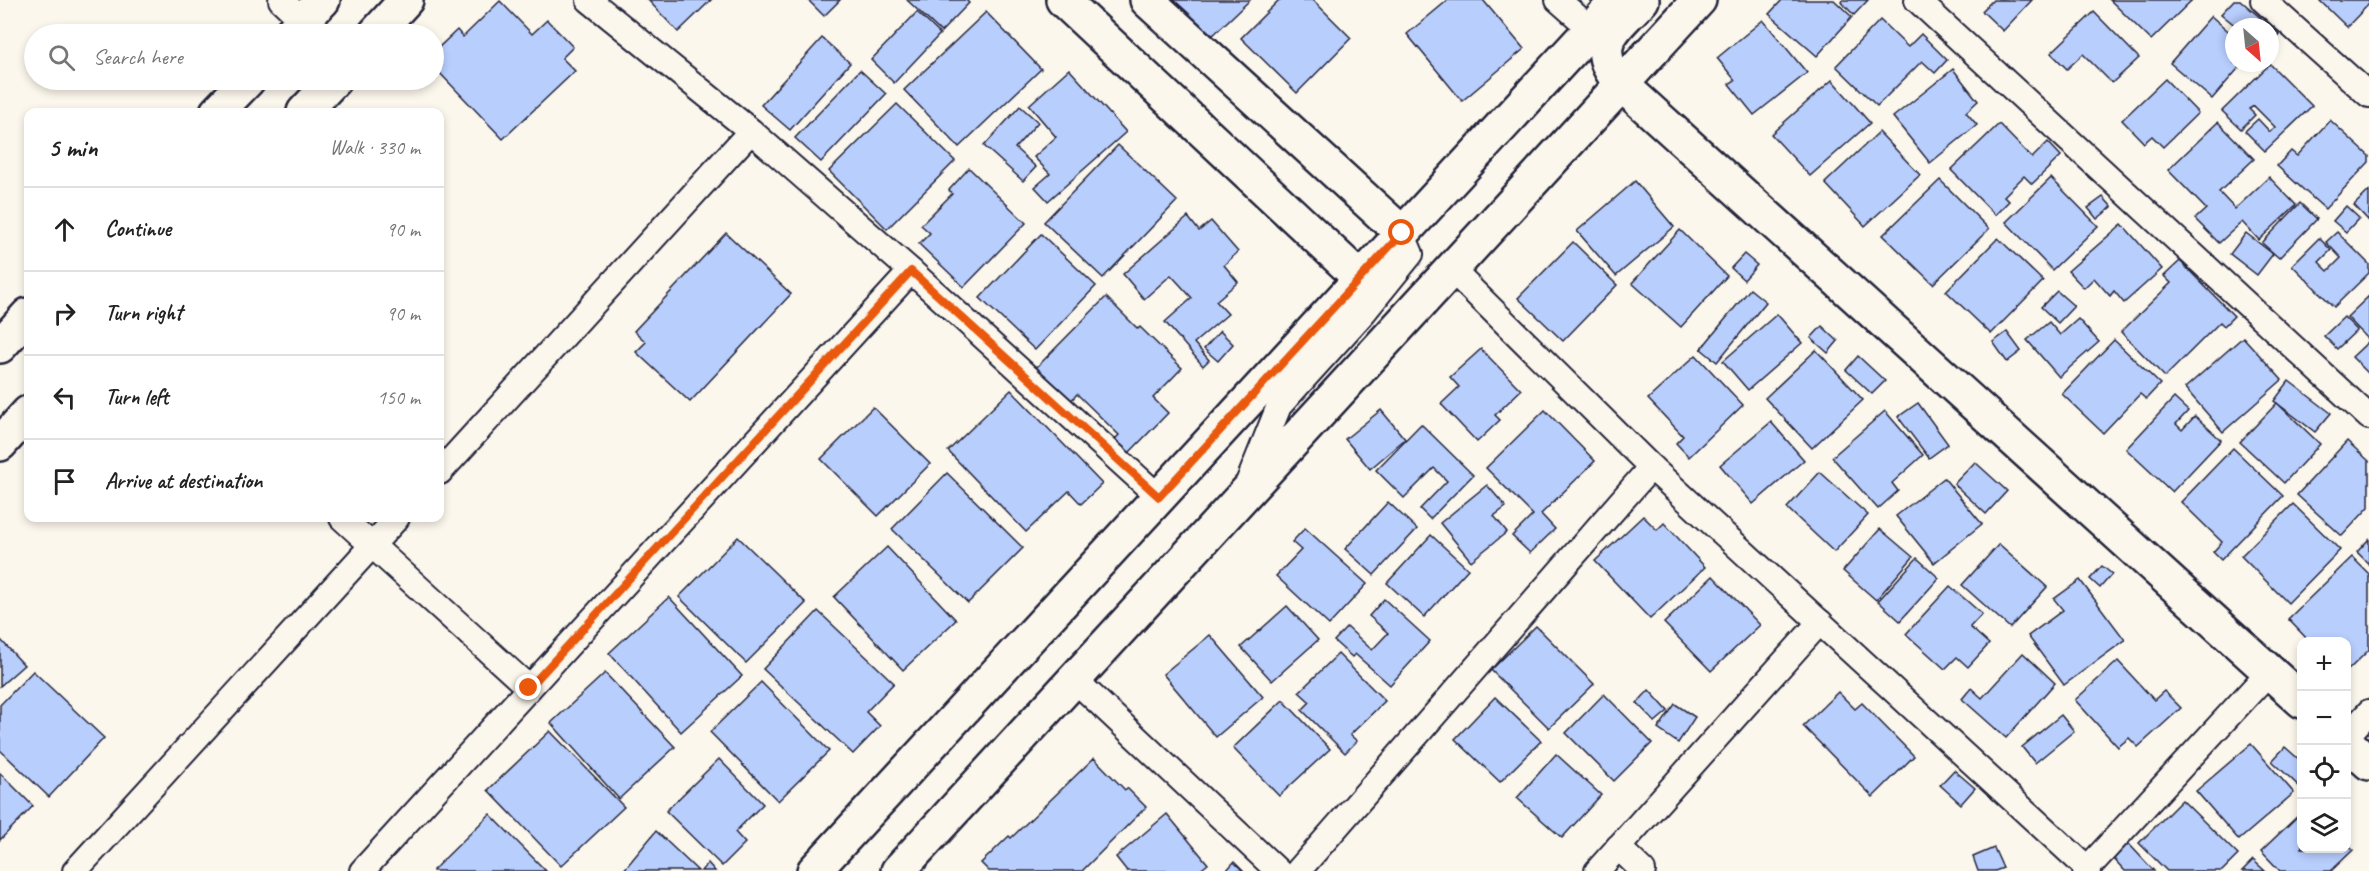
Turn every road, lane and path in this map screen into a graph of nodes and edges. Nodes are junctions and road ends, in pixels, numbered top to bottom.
1 (406, 0) edge
2 (589, 0) edge
3 (1063, 0) edge
4 (1148, 0) edge
5 (1558, 0) edge
6 (1618, 0) edge
7 (1642, 0) edge
8 (1699, 0) edge
9 (1917, 0) edge
10 (2263, 0) edge
11 (384, 24) edge
12 (1591, 29) junction
13 (1621, 84) junction
14 (238, 90) edge
15 (241, 90) edge
16 (325, 90) edge
17 (2369, 95) edge
18 (221, 108) edge
19 (231, 108) edge
20 (308, 108) edge
21 (751, 131) junction
22 (1402, 233) junction
23 (1452, 270) junction
24 (911, 271) junction
25 (1360, 278) junction
26 (24, 319) edge
27 (0, 346) edge
28 (24, 417) edge
29 (2369, 417) edge
30 (0, 444) edge
31 (444, 467) edge
32 (1651, 467) junction
33 (1242, 496) junction
34 (1159, 497) junction
35 (346, 522) edge
36 (394, 522) edge
37 (372, 546) junction
38 (1820, 622) junction
39 (2269, 672) junction
40 (1074, 679) junction
41 (529, 688) junction
42 (2297, 698) edge
43 (2369, 712) edge
44 (2351, 732) edge
45 (2349, 745) edge
46 (2369, 763) edge
47 (1618, 847) junction
48 (910, 867) edge
49 (2086, 870) edge
50 (75, 871) edge
51 (362, 871) edge
52 (814, 871) edge
53 (1278, 871) edge
54 (1298, 871) edge
55 (1597, 871) edge
56 (1643, 871) edge

1 - 11 street
2 - 21 street
3 - 25 street
4 - 22 street
5 - 12 street
6 - 12 street
7 - 13 street
8 - 13 street
9 - 29 street
10 - 17 street
12 - 22 street
13 - 23 street
13 - 39 street
14 - 18 street
15 - 19 street
16 - 20 street
21 - 24 street
21 - 31 street
22 - 25 street
22 - 33 street
23 - 32 street
23 - 33 street
24 - 34 street
24 - 41 street
25 - 34 street
26 - 27 street
28 - 30 street
32 - 38 street
32 - 54 street
33 - 40 street
34 - 52 street
35 - 37 street
36 - 37 street
37 - 41 street
37 - 50 street
38 - 47 street
38 - 49 street
39 - 42 street
39 - 49 street
40 - 48 street
40 - 53 street
41 - 51 street
43 - 44 street
45 - 46 street
47 - 55 street
47 - 56 street

